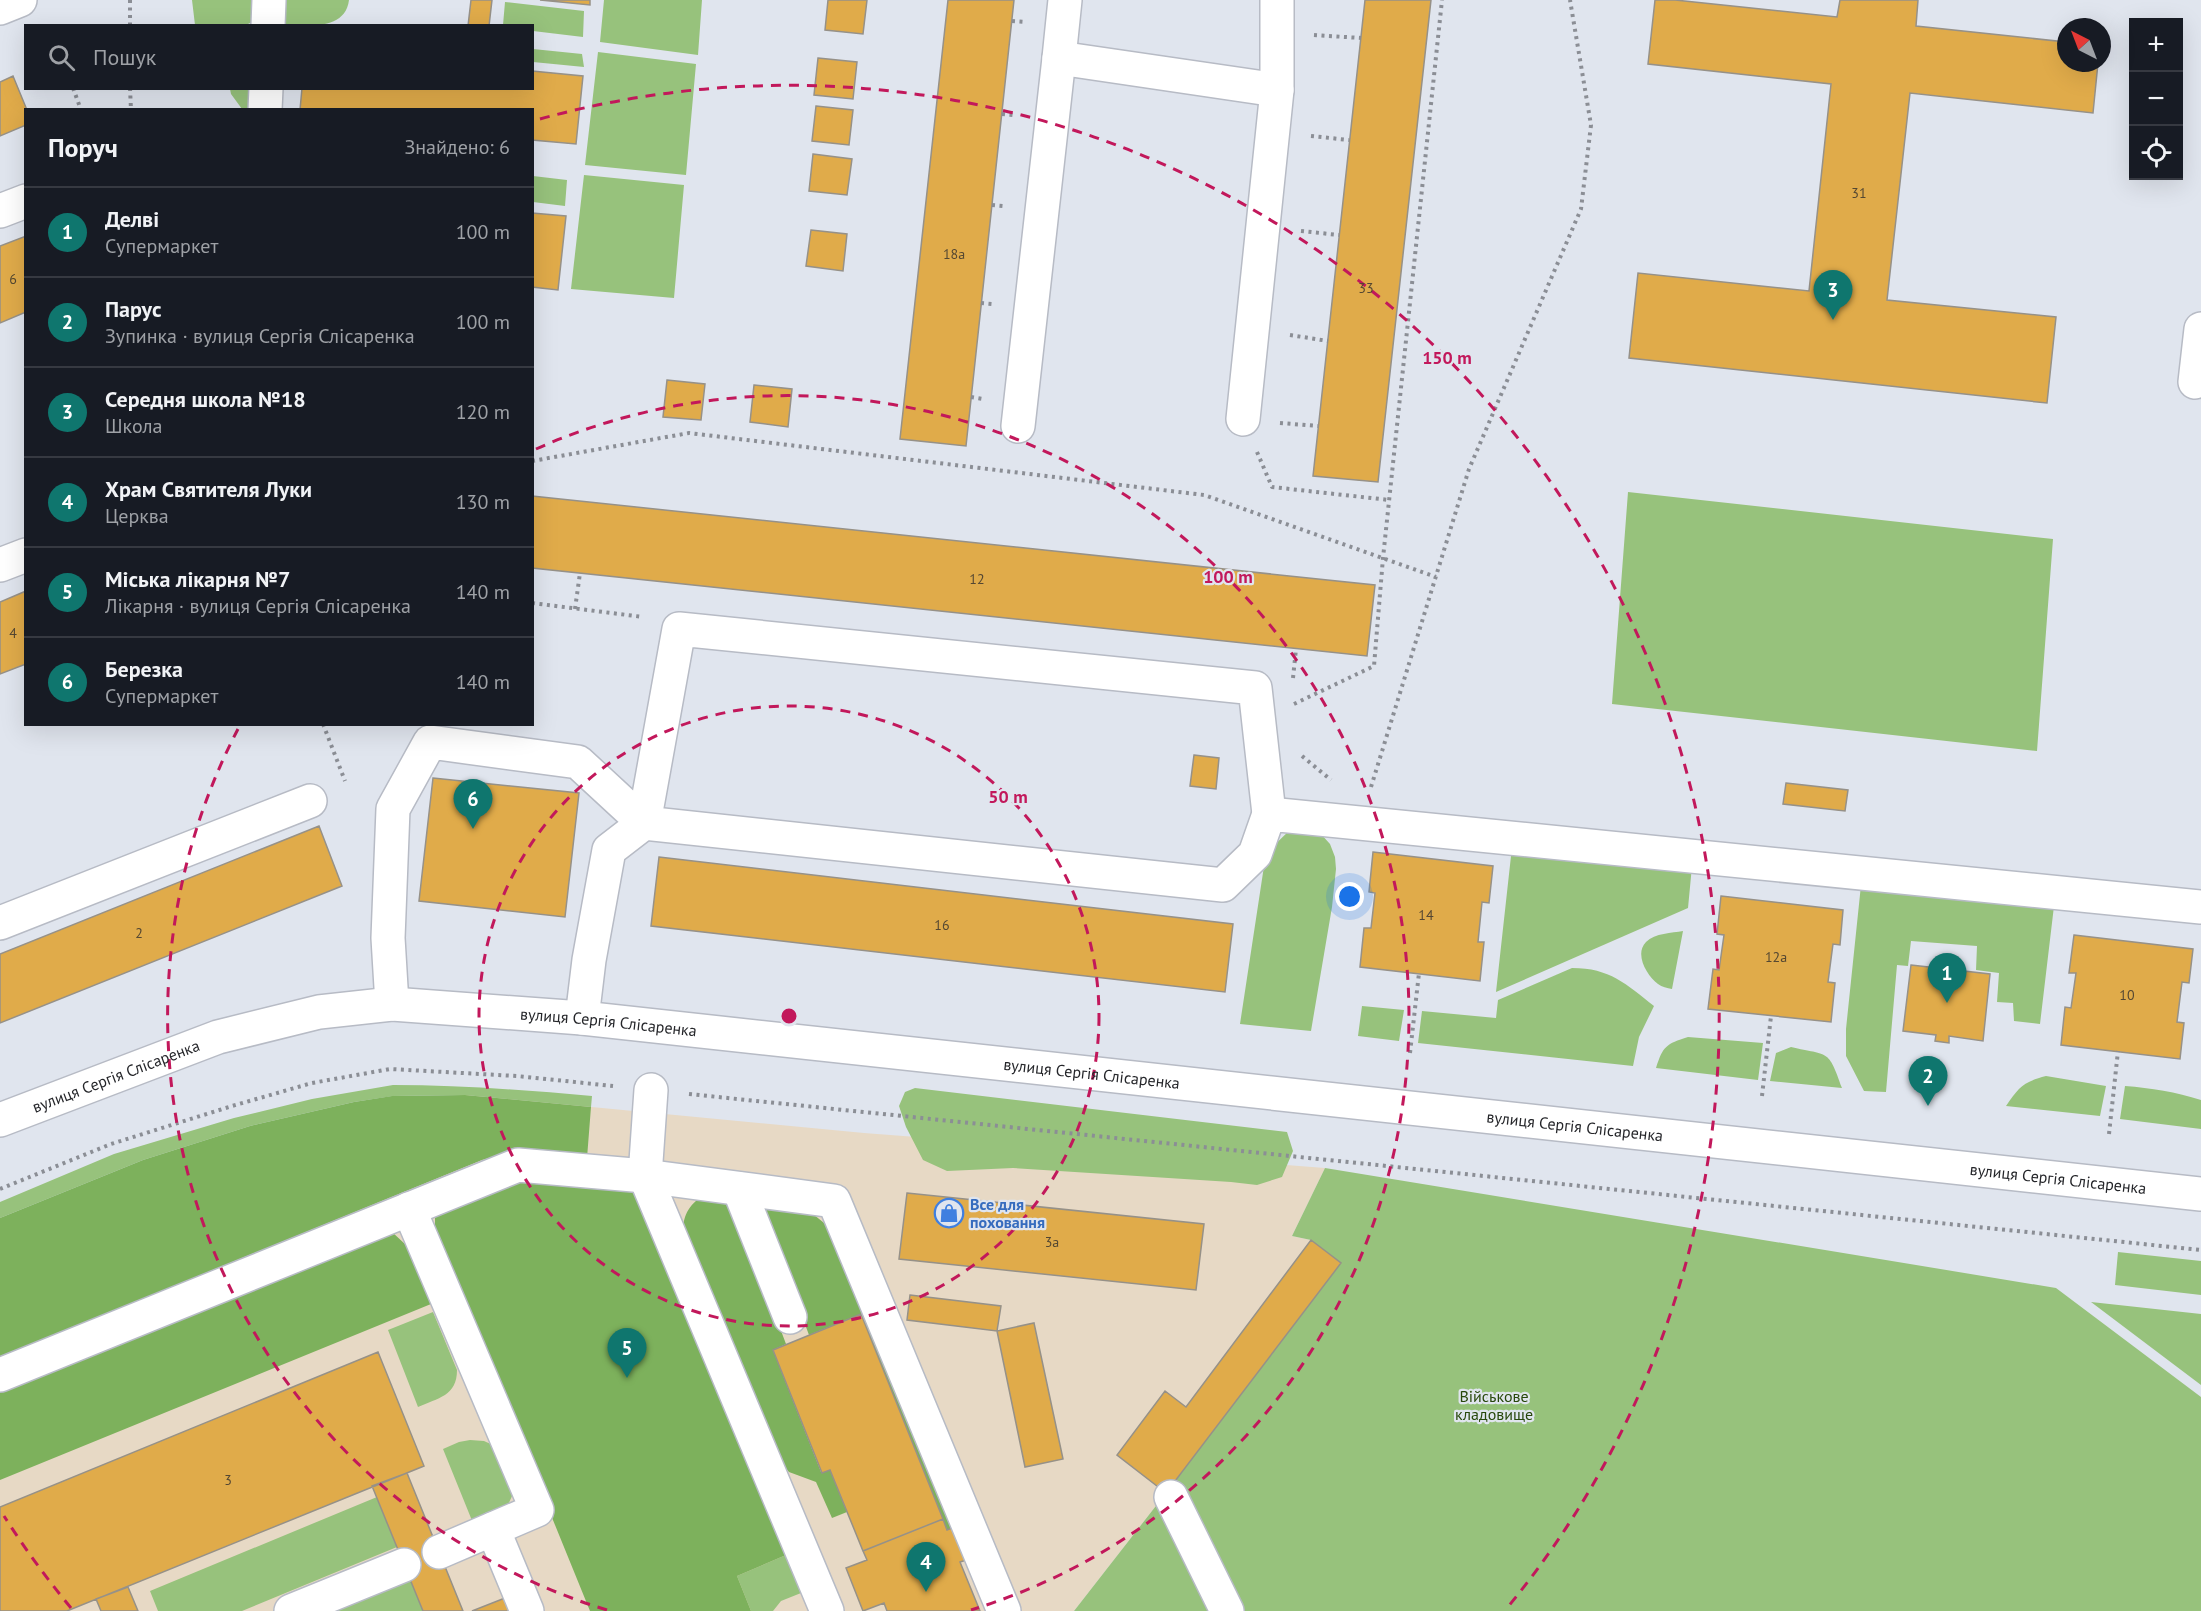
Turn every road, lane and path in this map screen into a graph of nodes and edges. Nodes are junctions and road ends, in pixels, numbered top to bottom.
1 (20, 0) edge
2 (130, 0) edge
3 (269, 0) edge
4 (1065, 0) edge
5 (1277, 0) edge
6 (1442, 0) edge
7 (1570, 0) edge
8 (0, 8) edge
9 (130, 24) edge
10 (268, 24) edge
11 (1278, 33) junction
12 (1361, 38) dead end
13 (1059, 58) junction
14 (74, 90) edge
15 (130, 90) edge
16 (266, 90) edge
17 (1277, 90) junction
18 (80, 108) edge
19 (131, 108) edge
20 (265, 108) edge
21 (24, 202) edge
22 (0, 211) edge
23 (2201, 329) edge
24 (2195, 382) dead end
25 (1243, 419) joint
26 (1018, 426) dead end
27 (534, 460) edge
28 (1389, 500) junction
29 (24, 556) edge
30 (1383, 558) junction
31 (0, 565) edge
32 (580, 573) dead end
33 (1436, 577) junction
34 (534, 603) edge
35 (576, 609) junction
36 (679, 629) junction
37 (1259, 721) junction
38 (324, 726) edge
39 (309, 801) dead end
40 (393, 809) junction
41 (1269, 814) junction
42 (1362, 816) junction
43 (644, 823) junction
44 (2201, 907) edge
45 (0, 923) edge
46 (1419, 973) dead end
47 (392, 1004) junction
48 (1771, 1016) dead end
49 (582, 1018) junction
50 (2118, 1051) dead end
51 (1410, 1053) dead end
52 (651, 1090) junction
53 (1762, 1096) dead end
54 (0, 1120) edge
55 (2109, 1134) dead end
56 (645, 1176) junction
57 (0, 1189) edge
58 (739, 1189) junction
59 (2201, 1194) edge
60 (409, 1209) junction
61 (2201, 1250) edge
62 (790, 1317) dead end
63 (0, 1375) edge
64 (1171, 1497) dead end
65 (493, 1529) junction
66 (439, 1552) dead end
67 (404, 1565) dead end
68 (291, 1611) edge
69 (527, 1611) edge
70 (827, 1611) edge
71 (1004, 1611) edge
72 (1227, 1611) edge

1 - 8 street
2 - 9 path
3 - 10 street
4 - 13 street
5 - 11 street
6 - 28 path
7 - 33 path
11 - 12 path
11 - 17 street
13 - 17 street
13 - 26 street
14 - 18 path
15 - 19 path
16 - 20 street
17 - 25 street
21 - 22 street
23 - 24 street
25 - 28 path
27 - 30 path
28 - 30 path
29 - 31 street
30 - 33 path
30 - 37 path
32 - 35 path
33 - 42 path
34 - 35 path
35 - 36 path
36 - 37 street
36 - 43 street
37 - 41 street
37 - 42 path
38 - 40 path
39 - 45 street
40 - 43 street
40 - 47 street
41 - 42 street
41 - 43 street
42 - 44 street
43 - 49 street
46 - 51 path
47 - 49 street, вулиця Сергія Слісаренка
47 - 54 street, вулиця Сергія Слісаренка
48 - 53 path
49 - 59 street, вулиця Сергія Слісаренка
50 - 55 path
52 - 56 street
52 - 57 path
52 - 61 path
56 - 58 street
56 - 60 street
56 - 70 street
58 - 62 street
58 - 71 street
60 - 63 street
60 - 65 street
64 - 72 street
65 - 66 street
65 - 69 street
67 - 68 street

